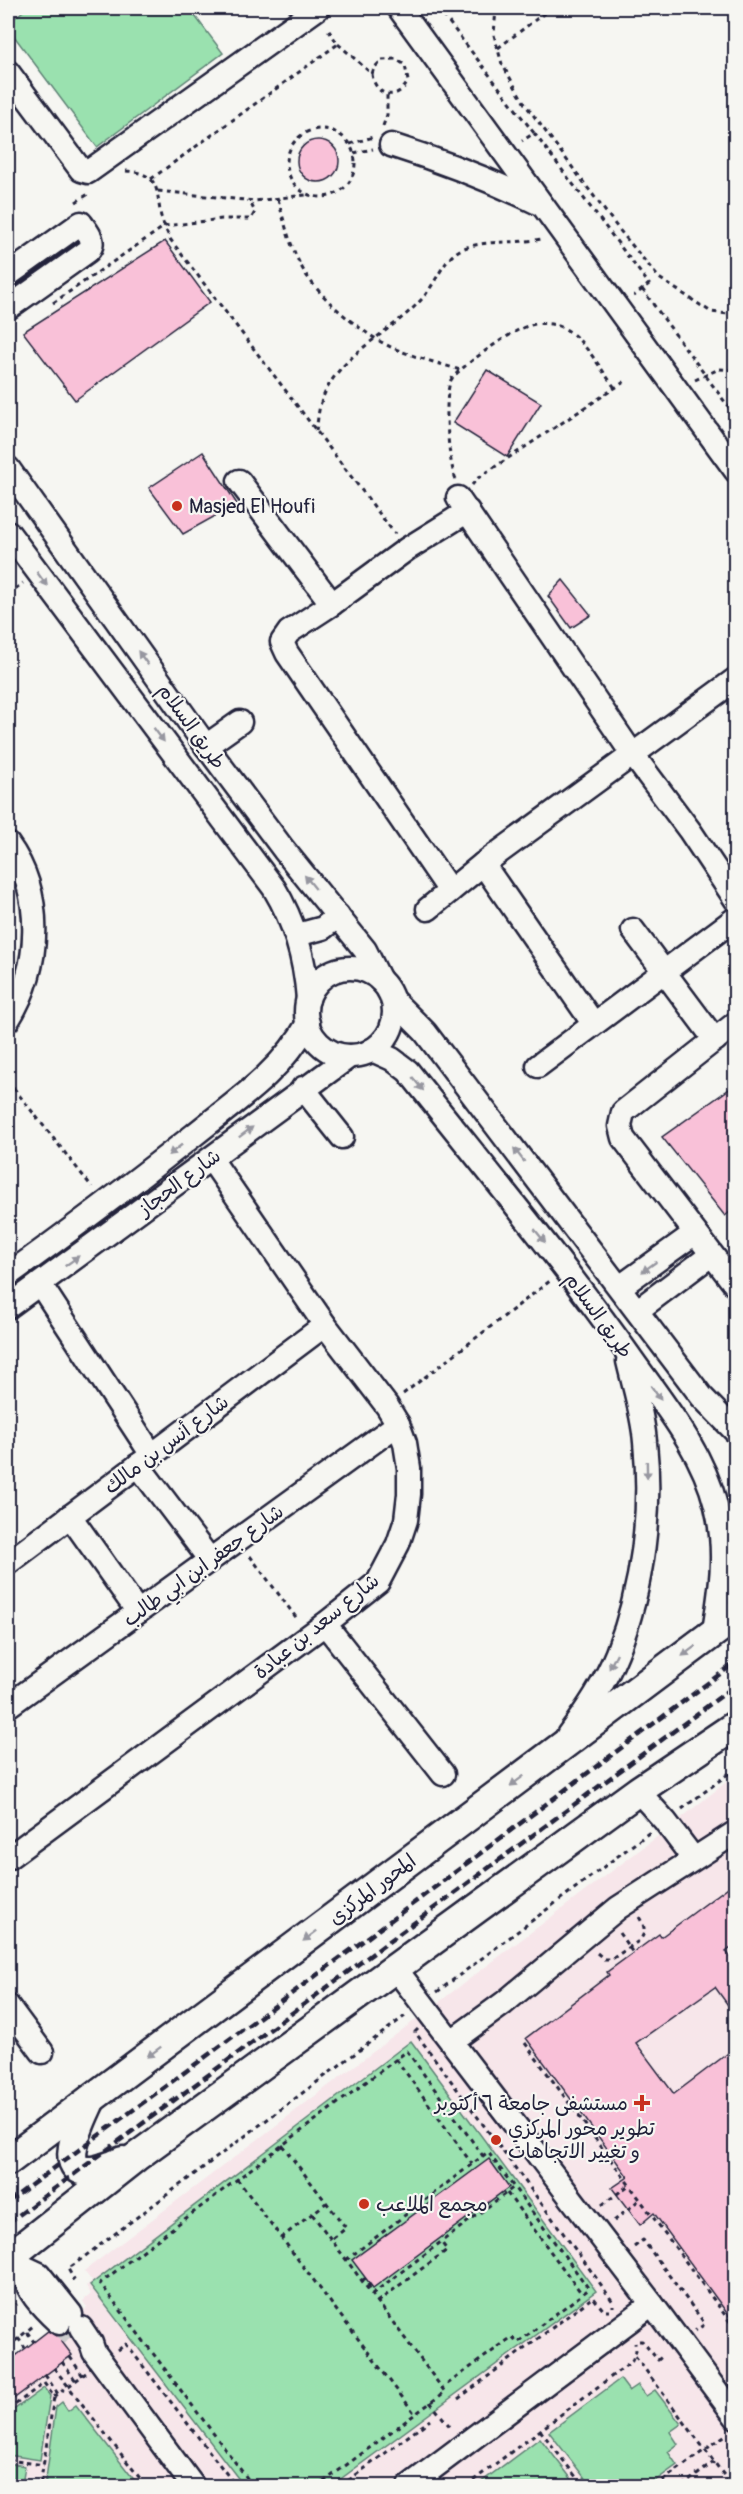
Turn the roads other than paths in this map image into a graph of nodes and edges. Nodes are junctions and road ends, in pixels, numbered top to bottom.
1 (399, 8) edge
2 (316, 9) edge
3 (8, 72) edge
4 (391, 145) dead end
5 (543, 205) junction
6 (41, 251) junction
7 (58, 273) junction
8 (8, 276) edge
9 (15, 303) edge
10 (8, 468) edge
11 (735, 471) edge
12 (239, 481) dead end
13 (8, 532) edge
14 (332, 604) junction
15 (735, 679) edge
16 (240, 722) dead end
17 (206, 746) junction
18 (633, 755) junction
19 (8, 844) edge
20 (483, 864) junction
21 (450, 891) junction
22 (735, 900) edge
23 (428, 909) dead end
24 (338, 916) junction
25 (735, 918) edge
26 (633, 930) dead end
27 (297, 935) junction
28 (664, 970) junction
29 (380, 980) junction
30 (308, 999) junction
31 (393, 999) junction
32 (8, 1020) edge
33 (308, 1023) junction
34 (593, 1023) junction
35 (735, 1023) edge
36 (715, 1040) junction
37 (372, 1050) junction
38 (350, 1056) junction
39 (538, 1066) dead end
40 (303, 1088) junction
41 (342, 1137) dead end
42 (211, 1159) junction
43 (695, 1233) junction
44 (711, 1255) junction
45 (8, 1275) edge
46 (40, 1284) junction
47 (735, 1286) edge
48 (620, 1287) junction
49 (8, 1307) edge
50 (638, 1310) junction
51 (325, 1325) junction
52 (626, 1351) junction
53 (393, 1415) junction
54 (735, 1432) edge
55 (145, 1460) junction
56 (726, 1505) edge
57 (70, 1516) junction
58 (210, 1560) junction
59 (8, 1563) edge
60 (138, 1612) junction
61 (725, 1624) edge
62 (317, 1630) junction
63 (8, 1706) edge
64 (735, 1725) edge
65 (556, 1752) junction
66 (443, 1774) dead end
67 (638, 1791) junction
68 (735, 1832) edge
69 (8, 1858) edge
70 (693, 1858) junction
71 (395, 1968) junction
72 (8, 2006) edge
73 (453, 2041) junction
74 (42, 2052) dead end
75 (91, 2099) junction
76 (136, 2157) junction
77 (8, 2161) edge
78 (15, 2259) edge
79 (652, 2304) junction
80 (732, 2425) edge
81 (193, 2487) edge
82 (409, 2487) edge

1 - 5 street
2 - 3 street
4 - 5 street
5 - 11 street
6 - 7 street
6 - 7 street
6 - 8 street
7 - 9 street
8 - 9 street
17 -> 10 street, طريق السلام
12 - 14 street
13 -> 27 street, طريق السلام
14 - 18 street
14 - 21 street
15 - 18 street
16 - 17 street
24 -> 17 street, طريق السلام
18 - 20 street
18 - 22 street
19 - 32 street
20 - 21 street
20 - 34 street
21 - 23 street
24 - 27 street
24 - 29 street, طريق السلام
25 - 28 street
26 - 28 street
27 - 30 street, طريق السلام
28 - 34 street
28 - 36 street
29 - 30 street
29 - 31 street
30 - 33 street
31 - 37 street
48 -> 31 street, طريق السلام
33 - 38 street
33 -> 45 street, شارع الحجاز
34 - 39 street
35 - 36 street
36 - 43 street
37 - 38 street
37 -> 52 street, طريق السلام
38 - 40 street, شارع الحجاز
40 - 41 street
42 -> 40 street, شارع الحجاز
46 -> 42 street, شارع الحجاز
42 - 51 street, شارع سعد بن عبادة
43 - 44 street
43 -> 48 street
44 - 47 street
44 - 50 street
46 - 49 street, شارع الحجاز
46 - 55 street
48 - 50 street, طريق السلام
50 - 54 street, طريق السلام
51 - 53 street, شارع سعد بن عبادة
51 - 55 street, شارع أنس بن مالك
52 -> 56 street, طريق السلام
52 -> 65 street
53 - 58 street, شارع جعفر ابن ابي طالب
53 - 62 street, شارع سعد بن عبادة
55 - 57 street, شارع أنس بن مالك
55 - 58 street
56 - 61 street, طريق السلام
57 - 59 street, شارع أنس بن مالك
57 - 60 street
58 - 60 street, شارع جعفر ابن ابي طالب
60 - 63 street, شارع جعفر ابن ابي طالب
61 -> 65 main road, المحور المركزى
62 - 66 street
62 - 69 street, شارع سعد بن عبادة
64 - 67 main road
65 -> 75 main road, المحور المركزى
67 - 70 street
67 - 71 main road
68 - 70 street
70 - 73 street
71 - 73 street
71 - 76 main road
72 - 74 street
73 - 79 street
75 - 76 main road
75 - 77 main road, المحور المركزى
76 - 78 main road
78 - 81 street
79 - 80 street
79 - 82 street

